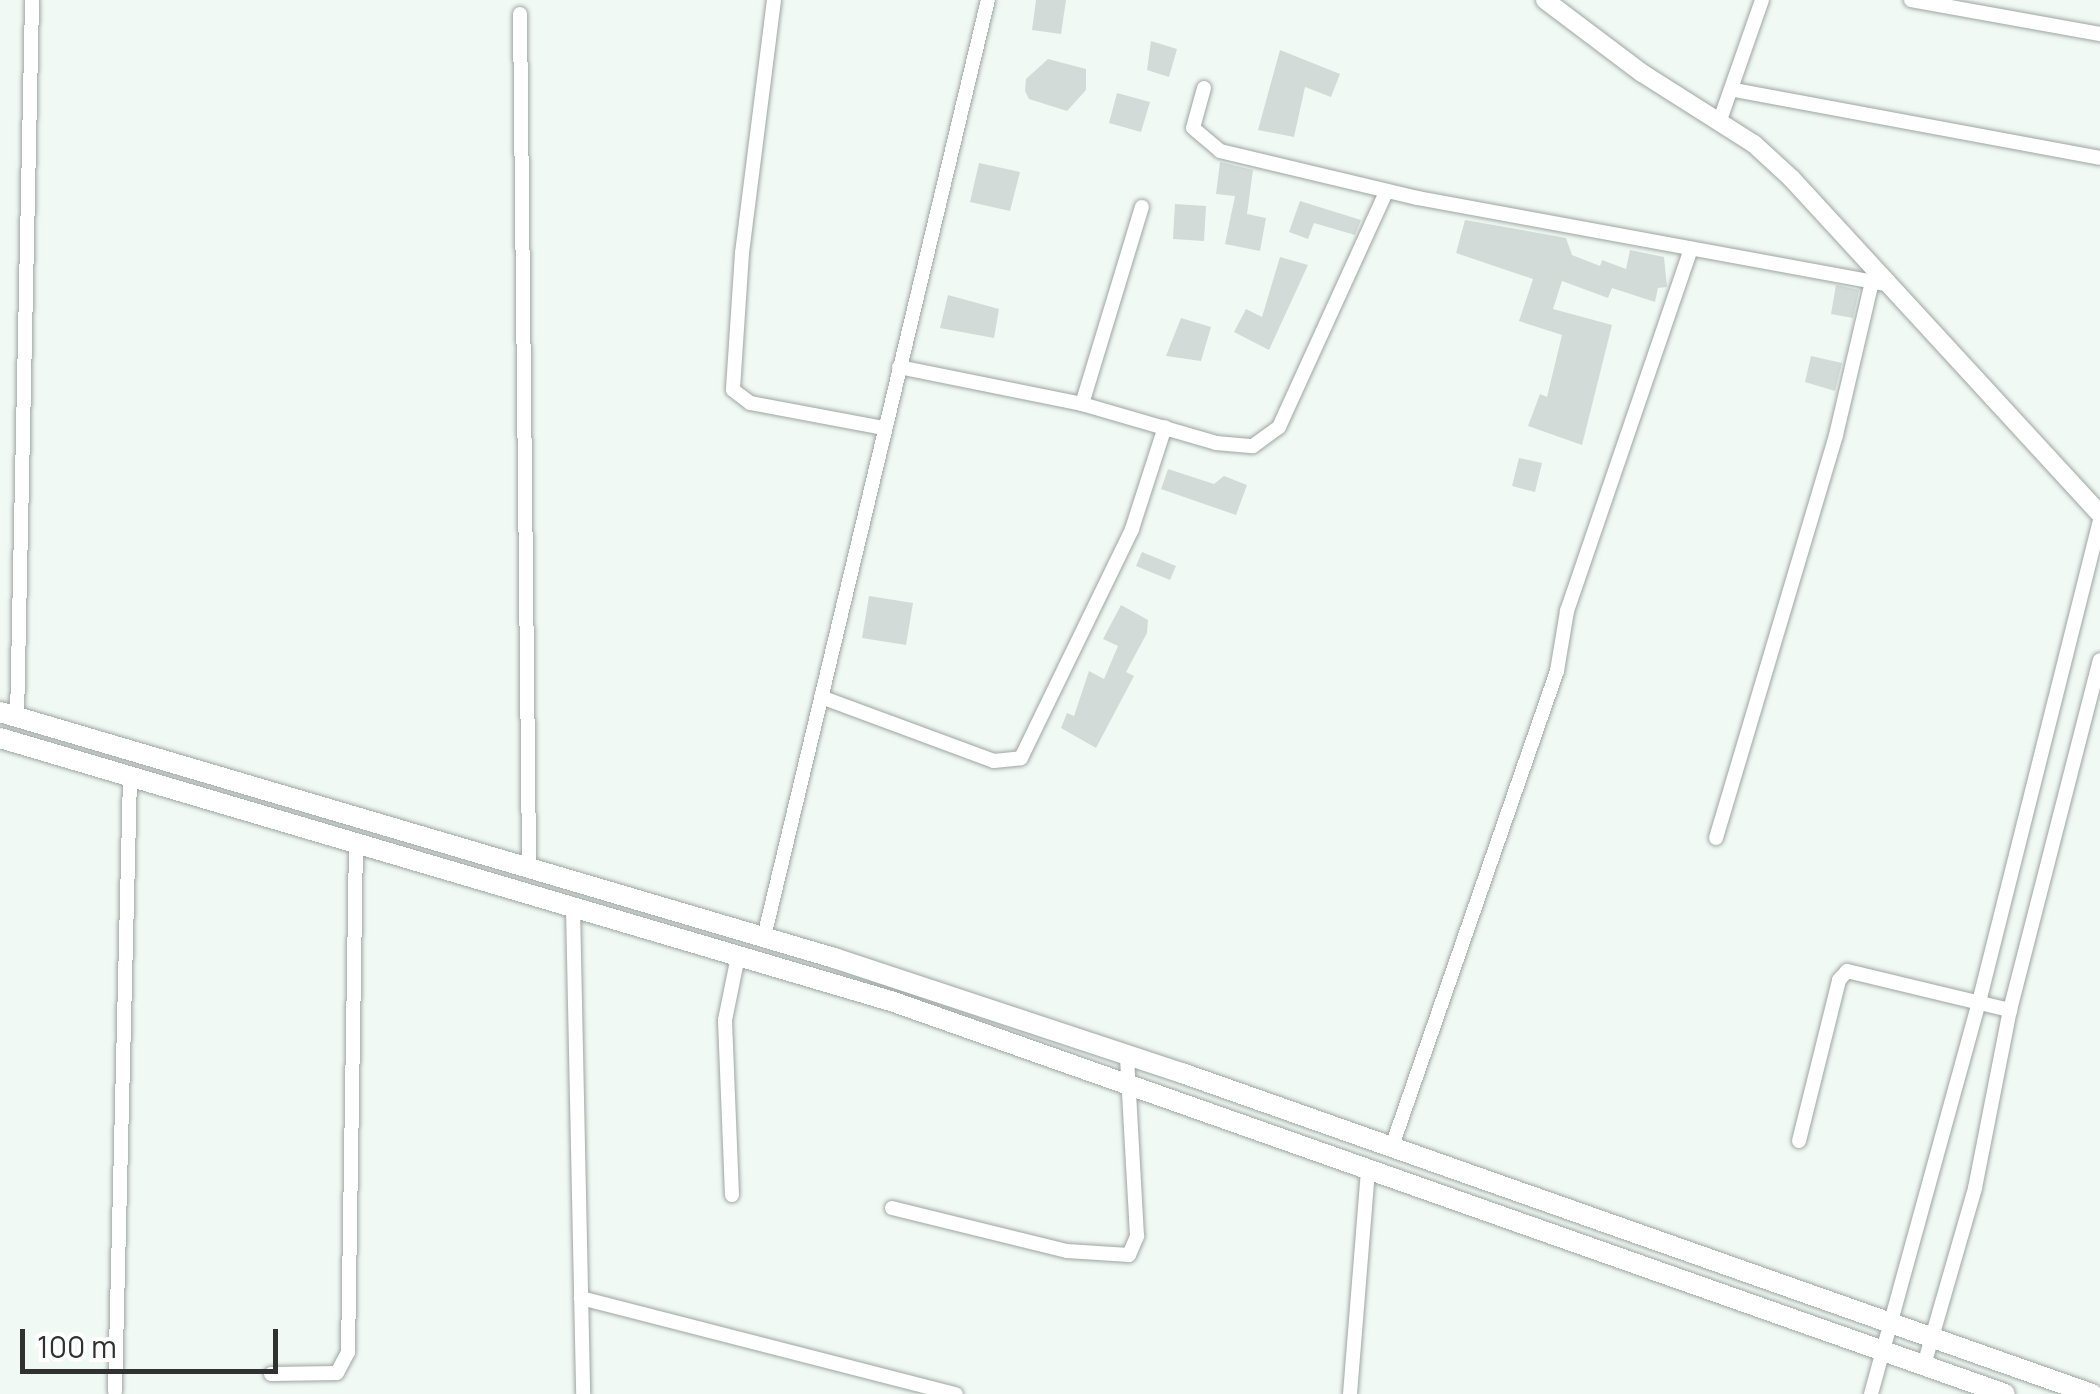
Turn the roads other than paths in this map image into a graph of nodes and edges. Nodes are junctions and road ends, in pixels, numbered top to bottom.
1 (32, 0) edge
2 (774, 0) edge
3 (988, 0) edge
4 (1546, 0) edge
5 (1762, 0) edge
6 (1911, 0) edge
7 (520, 14) dead end
8 (2100, 34) edge
9 (1204, 88) dead end
10 (1734, 90) junction
11 (1720, 120) junction
12 (2100, 158) edge
13 (1386, 192) junction
14 (1142, 207) dead end
15 (1690, 252) junction
16 (1880, 283) junction
17 (899, 368) junction
18 (1082, 404) junction
19 (1165, 427) junction
20 (883, 428) junction
21 (2100, 518) edge
22 (2100, 660) edge
23 (821, 696) junction
24 (8, 715) edge
25 (0, 738) edge
26 (171, 764) junction
27 (130, 777) junction
28 (164, 788) junction
29 (1716, 838) dead end
30 (356, 845) junction
31 (529, 866) junction
32 (573, 908) junction
33 (764, 938) junction
34 (738, 956) junction
35 (1979, 1002) junction
36 (2010, 1010) junction
37 (1127, 1058) junction
38 (1128, 1084) junction
39 (1799, 1142) dead end
40 (1391, 1149) junction
41 (1368, 1169) junction
42 (732, 1195) dead end
43 (892, 1208) dead end
44 (581, 1298) junction
45 (1891, 1320) junction
46 (1934, 1334) junction
47 (1882, 1350) junction
48 (1924, 1365) junction
49 (271, 1374) dead end
50 (115, 1391) dead end
51 (583, 1394) edge
52 (956, 1394) edge
53 (1350, 1394) edge
54 (1871, 1394) edge
55 (2005, 1394) edge
56 (2092, 1394) edge

1 - 24 street
2 - 20 street
3 - 17 street
4 - 11 street
5 - 10 street
6 - 8 street
7 - 31 street
9 - 13 street
10 - 11 street
10 - 12 street
11 - 16 street
13 - 15 street
13 - 19 street
14 - 18 street
15 - 16 street
15 - 40 street
16 - 21 street
16 - 29 street
17 - 18 street
17 - 20 street
18 - 19 street
19 - 23 street
20 - 23 street
21 - 35 street
22 - 36 street
23 - 33 street
24 - 26 main road
25 - 27 main road
26 - 28 main road
26 - 31 main road
27 - 28 main road
27 - 50 street
28 - 30 main road
30 - 32 main road
30 - 49 street
31 - 33 main road
32 - 34 main road
32 - 44 street
33 - 37 main road
34 - 38 main road
34 - 42 street
35 - 36 street
35 - 39 street
35 - 45 street
36 - 46 street
37 - 38 street
37 - 40 main road
38 - 41 main road
38 - 43 street
40 - 45 main road
41 - 47 main road
41 - 53 street
44 - 51 street
44 - 52 street
45 - 46 main road
45 - 47 street
46 - 48 street
46 - 56 main road
47 - 48 main road
47 - 54 street
48 - 55 main road

